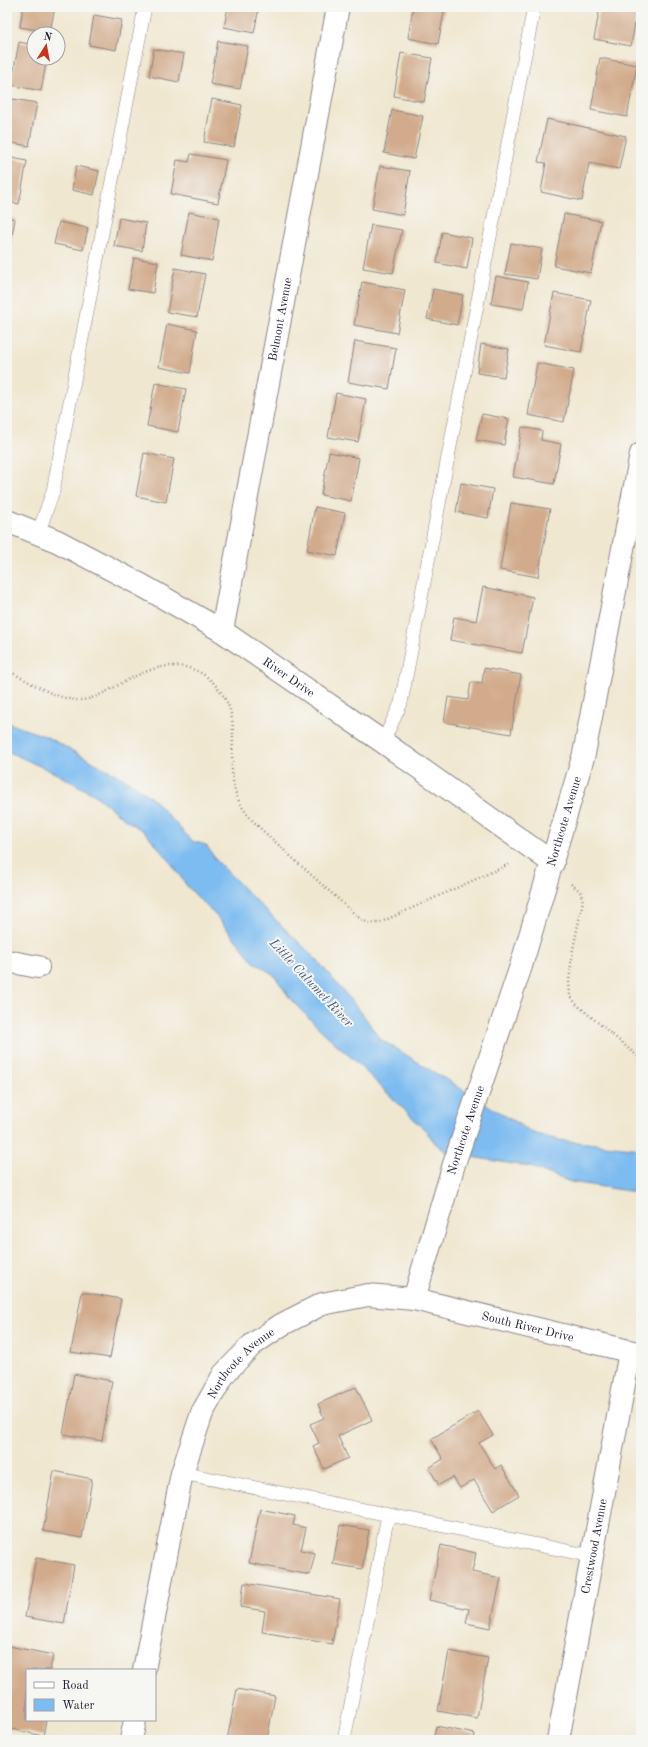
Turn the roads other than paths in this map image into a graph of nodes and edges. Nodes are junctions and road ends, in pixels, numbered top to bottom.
1 (145, 7) edge
2 (338, 7) edge
3 (534, 7) edge
4 (641, 454) edge
5 (7, 521) edge
6 (38, 534) junction
7 (222, 631) junction
8 (383, 742) junction
9 (553, 863) junction
10 (7, 961) edge
11 (38, 967) dead end
12 (414, 1299) junction
13 (635, 1353) edge
14 (182, 1473) junction
15 (388, 1515) junction
16 (592, 1556) junction
17 (144, 1669) edge
18 (135, 1721) edge
19 (131, 1740) edge
20 (344, 1740) edge
21 (558, 1740) edge

1 - 6 lane
2 - 7 street, Belmont Avenue
3 - 8 lane
4 - 9 street, Northcote Avenue
5 - 6 street, River Drive
6 - 7 street, River Drive
7 - 8 street, River Drive
8 - 9 street, River Drive
9 - 12 street, Northcote Avenue
10 - 11 street
12 - 13 street, South River Drive
12 - 14 street, Northcote Avenue
13 - 16 street, Crestwood Avenue
14 - 15 lane
14 - 17 street, Northcote Avenue
15 - 16 lane
15 - 20 lane
16 - 21 street, Crestwood Avenue
18 - 19 street

